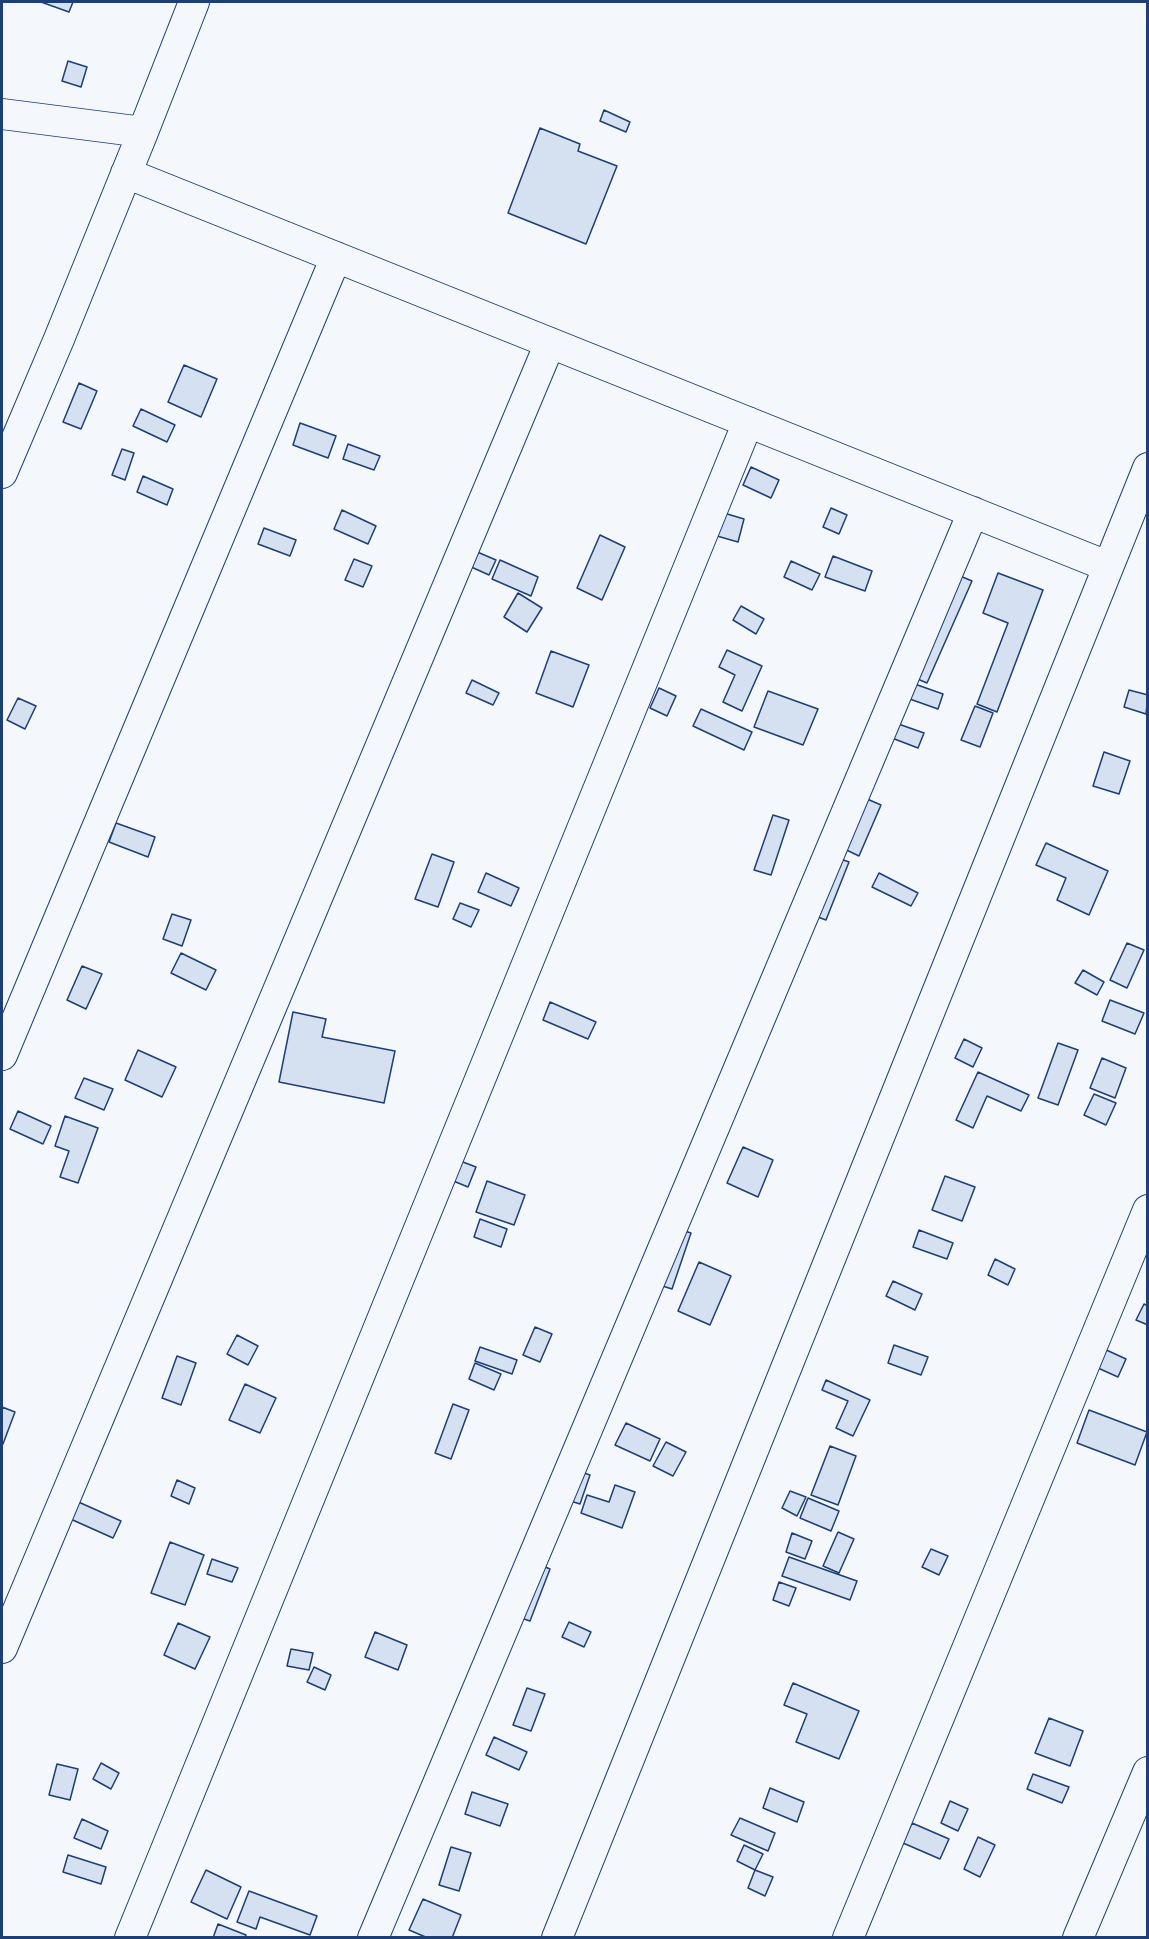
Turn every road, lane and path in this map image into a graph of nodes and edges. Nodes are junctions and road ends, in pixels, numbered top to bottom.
1 (194, 2) edge
2 (2, 114) edge
3 (143, 132) junction
4 (126, 173) junction
5 (336, 257) junction
6 (550, 343) junction
7 (748, 422) junction
8 (1148, 468) edge
9 (2, 473) edge
10 (973, 512) junction
11 (1107, 566) junction
12 (2, 1055) edge
13 (1148, 1210) edge
14 (2, 1648) edge
15 (1148, 1772) edge
16 (130, 1938) edge
17 (373, 1938) edge
18 (556, 1938) edge
19 (848, 1938) edge
20 (1078, 1938) edge

1 - 3 street
2 - 3 street
3 - 4 street
4 - 5 street
4 - 9 street
5 - 6 street
5 - 12 street
6 - 7 street
6 - 14 street
7 - 10 street
7 - 16 street
8 - 11 street
10 - 11 street
10 - 17 street
11 - 18 street
13 - 19 street
15 - 20 street

